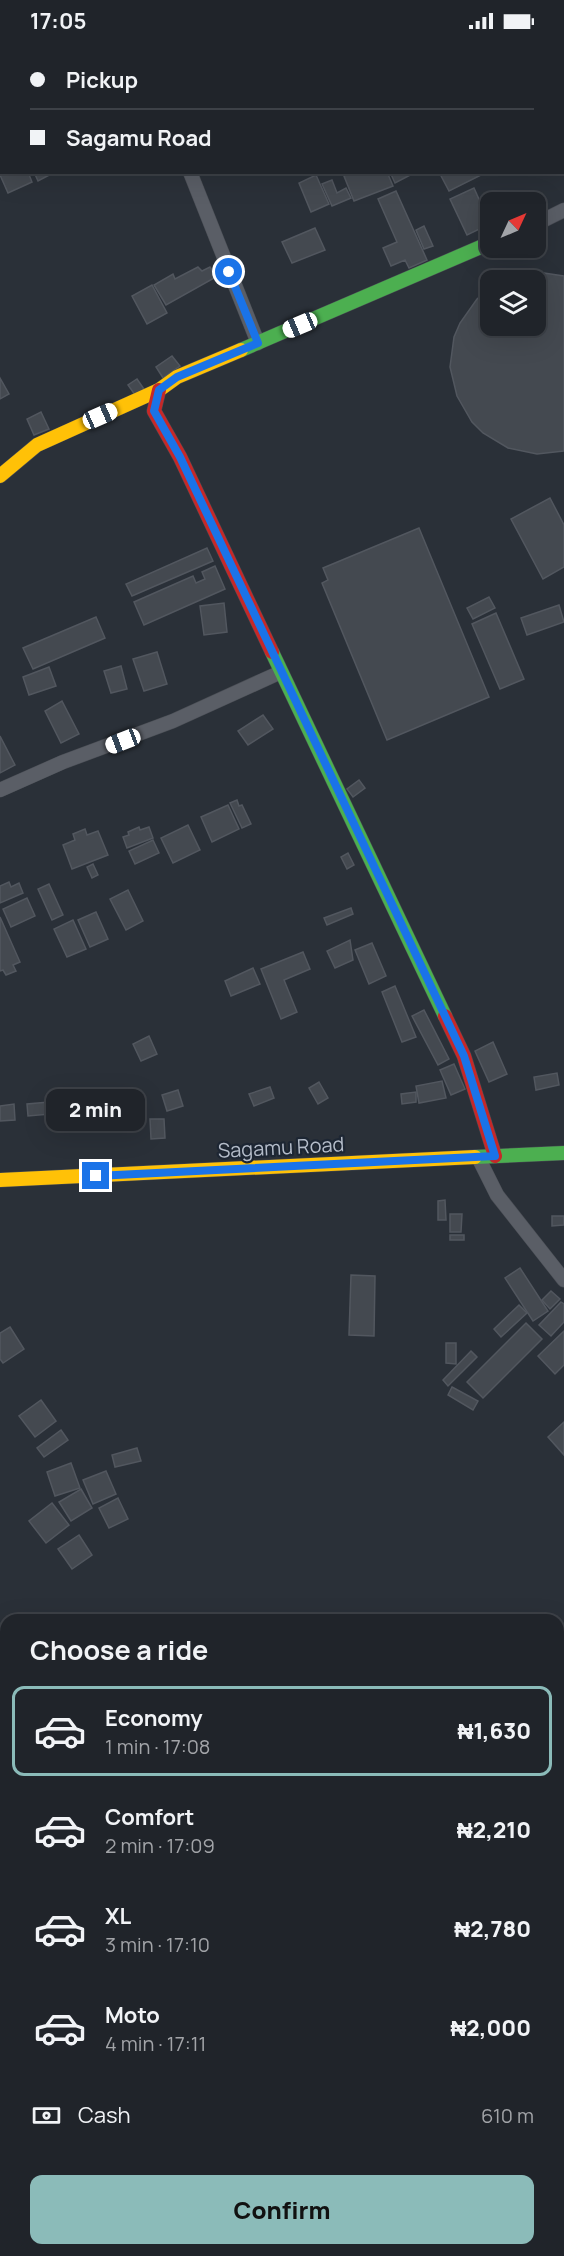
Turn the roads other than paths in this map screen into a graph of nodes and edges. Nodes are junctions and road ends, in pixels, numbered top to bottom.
1 (191, 174) edge
2 (564, 210) edge
3 (546, 219) edge
4 (480, 247) edge
5 (258, 343) junction
6 (159, 390) junction
7 (0, 476) edge
8 (281, 672) junction
9 (0, 790) edge
10 (564, 1153) edge
11 (495, 1156) junction
12 (478, 1157) junction
13 (0, 1180) edge
14 (564, 1280) edge

1 - 5 street
2 - 3 street
4 - 5 main road
5 - 6 main road
6 - 7 main road
6 - 8 main road
8 - 9 street
8 - 11 main road
10 - 11 main road, Sagamu Road
11 - 12 main road, Sagamu Road
12 - 13 main road, Sagamu Road
12 - 14 street

